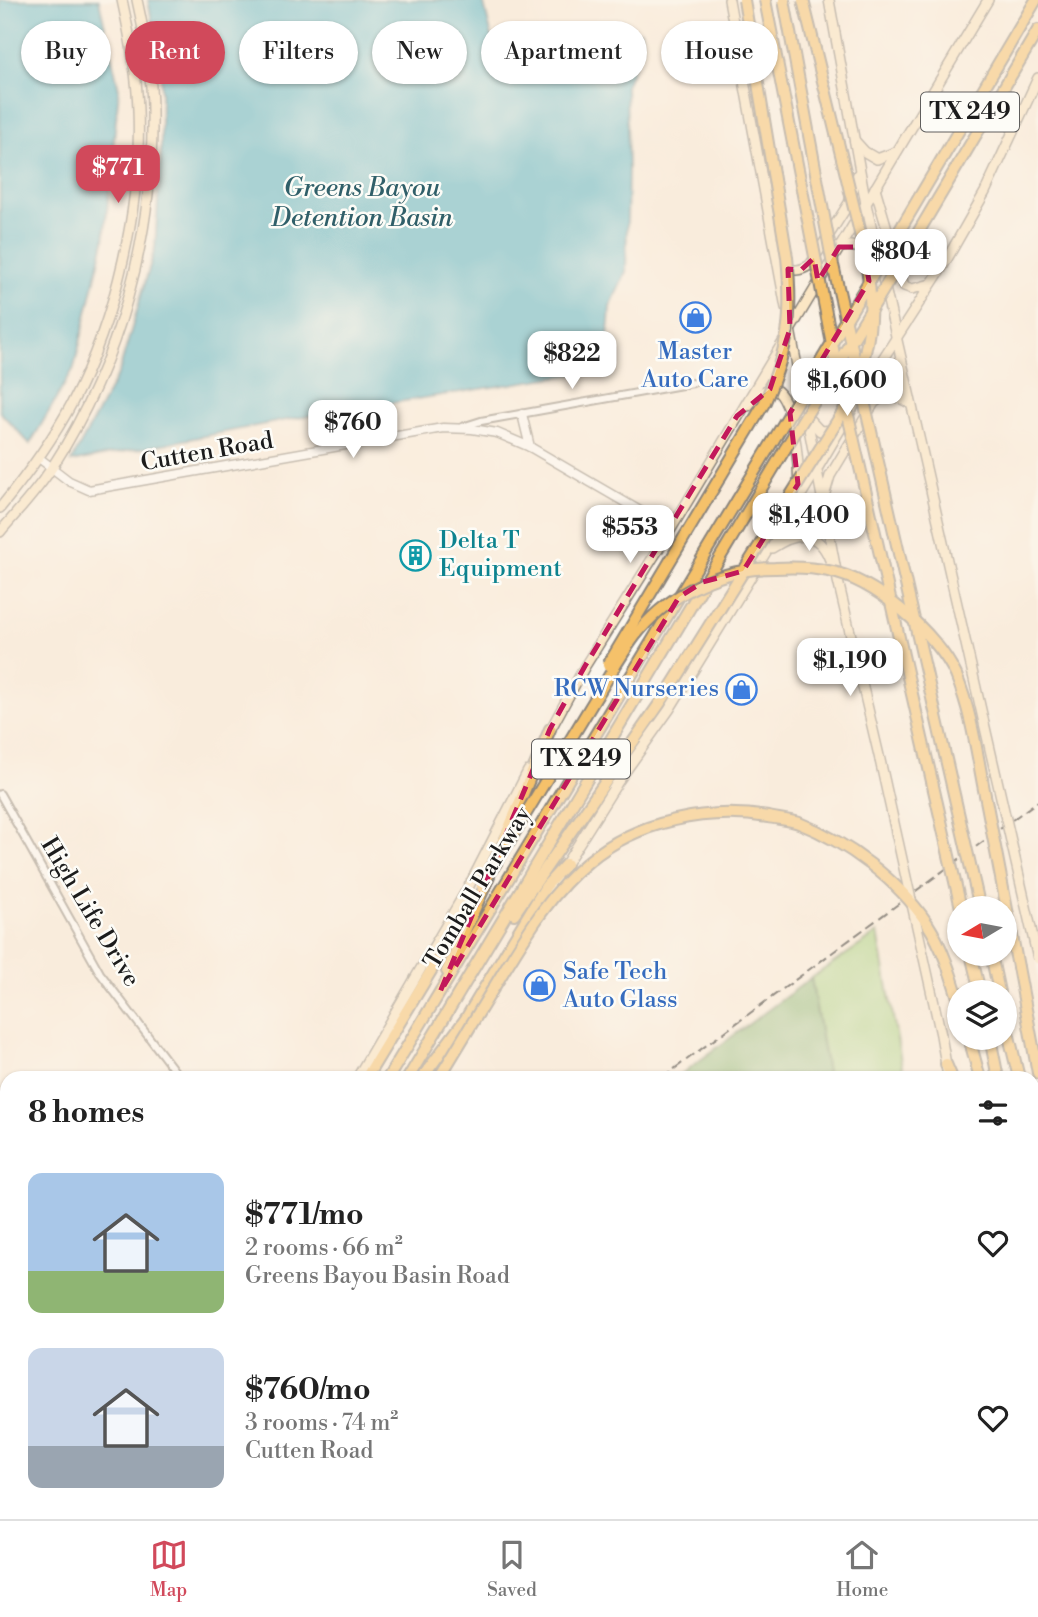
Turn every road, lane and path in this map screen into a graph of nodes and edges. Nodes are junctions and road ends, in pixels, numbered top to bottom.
1 (122, 0) edge
2 (138, 0) edge
3 (729, 0) edge
4 (744, 0) edge
5 (765, 0) edge
6 (784, 0) edge
7 (803, 0) edge
8 (829, 0) edge
9 (988, 0) edge
10 (1036, 0) edge
11 (1038, 30) edge
12 (1038, 78) edge
13 (854, 139) junction
14 (898, 152) junction
15 (859, 167) junction
16 (875, 188) junction
17 (866, 204) junction
18 (839, 247) junction
19 (776, 256) junction
20 (879, 259) junction
21 (932, 284) junction
22 (790, 329) junction
23 (897, 339) junction
24 (693, 383) dead end
25 (911, 404) junction
26 (806, 411) junction
27 (522, 414) junction
28 (737, 416) junction
29 (846, 421) junction
30 (458, 429) junction
31 (530, 447) junction
32 (39, 458) junction
33 (52, 468) junction
34 (817, 469) junction
35 (824, 502) junction
36 (0, 508) edge
37 (788, 518) junction
38 (671, 529) junction
39 (0, 533) edge
40 (768, 551) junction
41 (838, 581) junction
42 (550, 729) junction
43 (0, 794) edge
44 (566, 864) junction
45 (482, 886) junction
46 (958, 896) edge
47 (977, 896) edge
48 (1038, 959) edge
49 (951, 980) edge
50 (440, 992) junction
51 (453, 1003) junction
52 (973, 1050) edge
53 (992, 1050) edge
54 (1012, 1050) edge
55 (946, 1064) joint
56 (175, 1071) edge
57 (361, 1071) edge
58 (370, 1071) edge
59 (392, 1071) edge
60 (412, 1071) edge
61 (427, 1071) edge
62 (441, 1071) edge
63 (441, 1071) edge
64 (948, 1071) edge
65 (978, 1071) edge
66 (997, 1071) edge
67 (1017, 1071) edge
68 (1038, 1071) edge

1 - 32 main road
2 - 33 main road
3 - 19 main road
4 - 45 highway, bridge
5 - 46 highway, bridge
6 - 47 highway, bridge
7 - 51 highway, bridge
8 - 13 main road
9 - 14 main road
10 - 50 highway, Tomball Parkway / TX 249, bridge
11 - 51 highway, Tomball Parkway / TX 249, bridge
12 - 21 main road
13 - 14 main road
13 - 15 main road
14 - 16 main road
15 - 17 main road
15 - 19 main road
16 - 17 main road
16 - 21 main road
17 - 18 main road
17 - 20 main road
18 - 20 main road
18 - 22 main road
19 - 22 main road
20 - 23 main road
21 - 23 main road
22 - 26 main road
22 - 28 main road
23 - 25 main road
23 - 29 main road
24 - 27 street, Cutten Road
25 - 35 main road
25 - 48 main road, bridge
26 - 29 main road
26 - 34 main road
27 - 30 street, Cutten Road
27 - 31 street
28 - 37 main road
28 - 38 main road
29 - 34 main road
30 - 31 street, Cutten Road
30 - 33 street, Cutten Road
31 - 38 street, Cutten Road
32 - 33 street, Cutten Road
32 - 36 main road
33 - 39 main road
34 - 35 main road
34 - 37 main road
35 - 41 main road
37 - 40 main road
38 - 42 main road
40 - 41 main road
40 - 44 main road
41 - 55 main road, bridge
42 - 50 highway
42 - 57 main road
43 - 56 street, High Life Drive
44 - 61 highway
44 - 62 main road
45 - 58 highway
45 - 68 highway, bridge
49 - 63 highway, bridge
50 - 59 highway, Tomball Parkway / TX 249
51 - 60 highway, Tomball Parkway / TX 249
52 - 65 highway
53 - 66 highway
54 - 67 highway
55 - 64 highway

